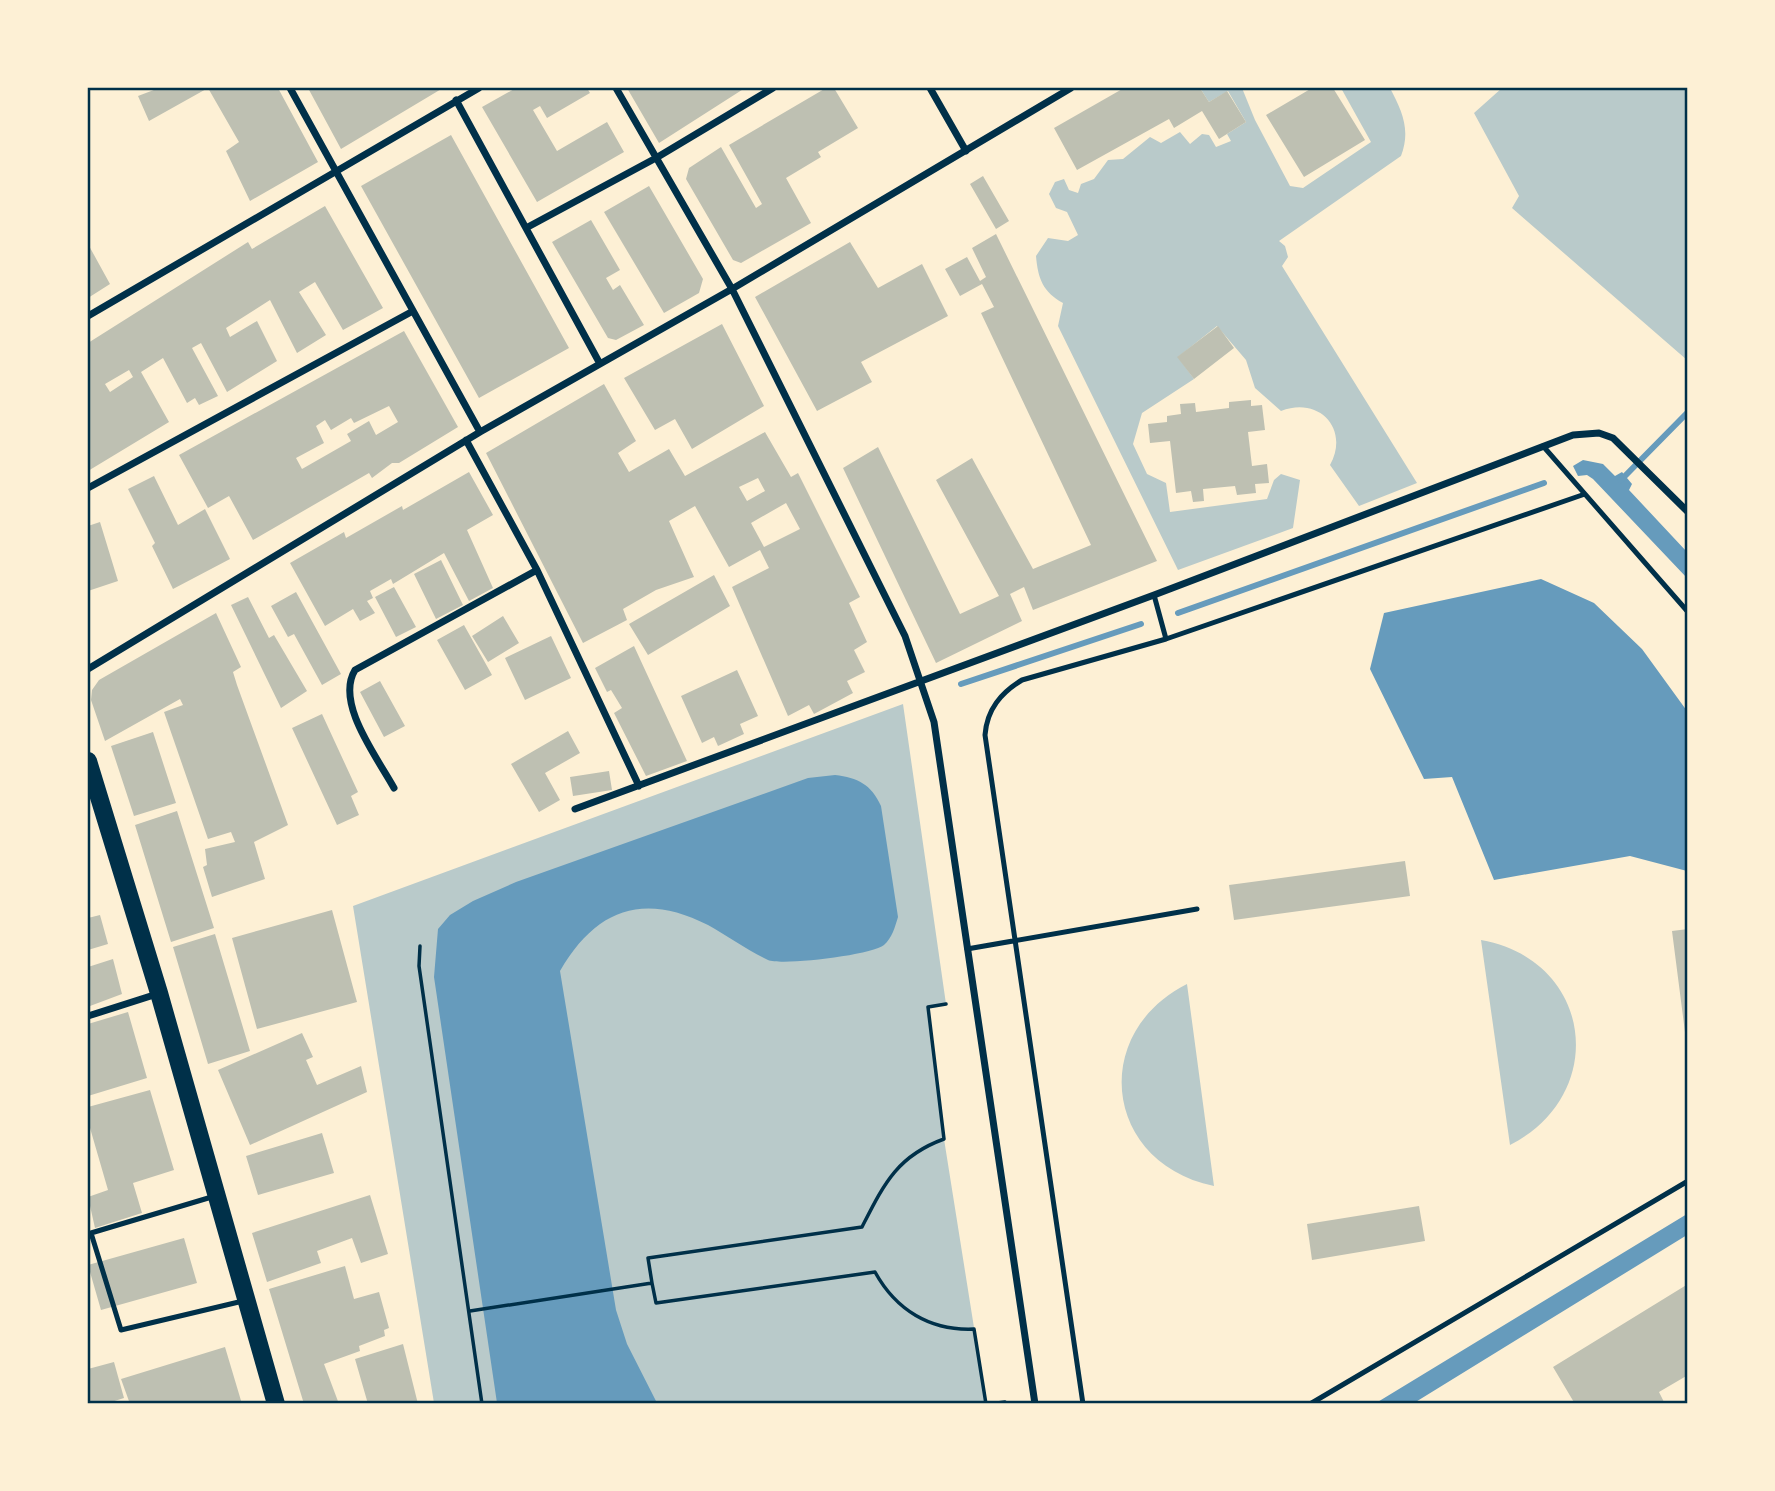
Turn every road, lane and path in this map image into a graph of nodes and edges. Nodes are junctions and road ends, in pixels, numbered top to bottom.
1 (290, 88) edge
2 (479, 88) edge
3 (616, 88) edge
4 (773, 88) edge
5 (930, 88) edge
6 (1070, 88) edge
7 (456, 100) junction
8 (966, 151) junction
9 (656, 158) junction
10 (334, 171) junction
11 (526, 228) junction
12 (732, 289) junction
13 (412, 311) junction
14 (88, 316) edge
15 (599, 362) junction
16 (480, 432) junction
17 (466, 440) junction
18 (1543, 446) junction
19 (88, 488) edge
20 (1585, 495) junction
21 (1688, 512) edge
22 (537, 570) junction
23 (1154, 595) junction
24 (1688, 612) edge
25 (1167, 639) junction
26 (88, 669) edge
27 (922, 680) junction
28 (88, 761) edge
29 (639, 786) junction
30 (394, 788) dead end
31 (575, 809) dead end
32 (1197, 909) dead end
33 (1018, 940) junction
34 (420, 946) dead end
35 (967, 948) junction
36 (159, 993) junction
37 (946, 1004) dead end
38 (88, 1016) edge
39 (1688, 1181) edge
40 (216, 1195) junction
41 (652, 1283) junction
42 (247, 1301) junction
43 (470, 1311) junction
44 (1004, 1402) edge
45 (276, 1404) edge
46 (482, 1404) edge
47 (987, 1404) edge
48 (1035, 1404) edge
49 (1083, 1404) edge
50 (1310, 1404) edge

1 - 10 street
2 - 7 street
3 - 9 street
4 - 9 street
5 - 8 street
6 - 8 street
7 - 10 street
7 - 11 street
8 - 12 street
9 - 11 street
9 - 12 street
10 - 13 street
10 - 14 street
11 - 15 street
12 - 15 street
12 - 27 street
13 - 16 street
13 - 19 street
15 - 16 street
16 - 17 street
17 - 22 street
17 - 26 street
18 - 20 lane
18 - 21 street
18 - 23 street
20 - 24 lane
20 - 25 lane
22 - 29 street
22 - 30 street
23 - 25 lane
23 - 27 street
25 - 33 lane
27 - 29 street
27 - 35 street
28 - 36 main road
29 - 31 street
32 - 33 lane
33 - 35 lane
33 - 49 lane
34 - 43 path
35 - 48 street
36 - 38 street
36 - 40 main road
37 - 41 path
39 - 50 lane
40 - 42 main road
40 - 42 lane
41 - 43 path
41 - 47 path
42 - 45 main road
43 - 46 path
44 - 47 path

